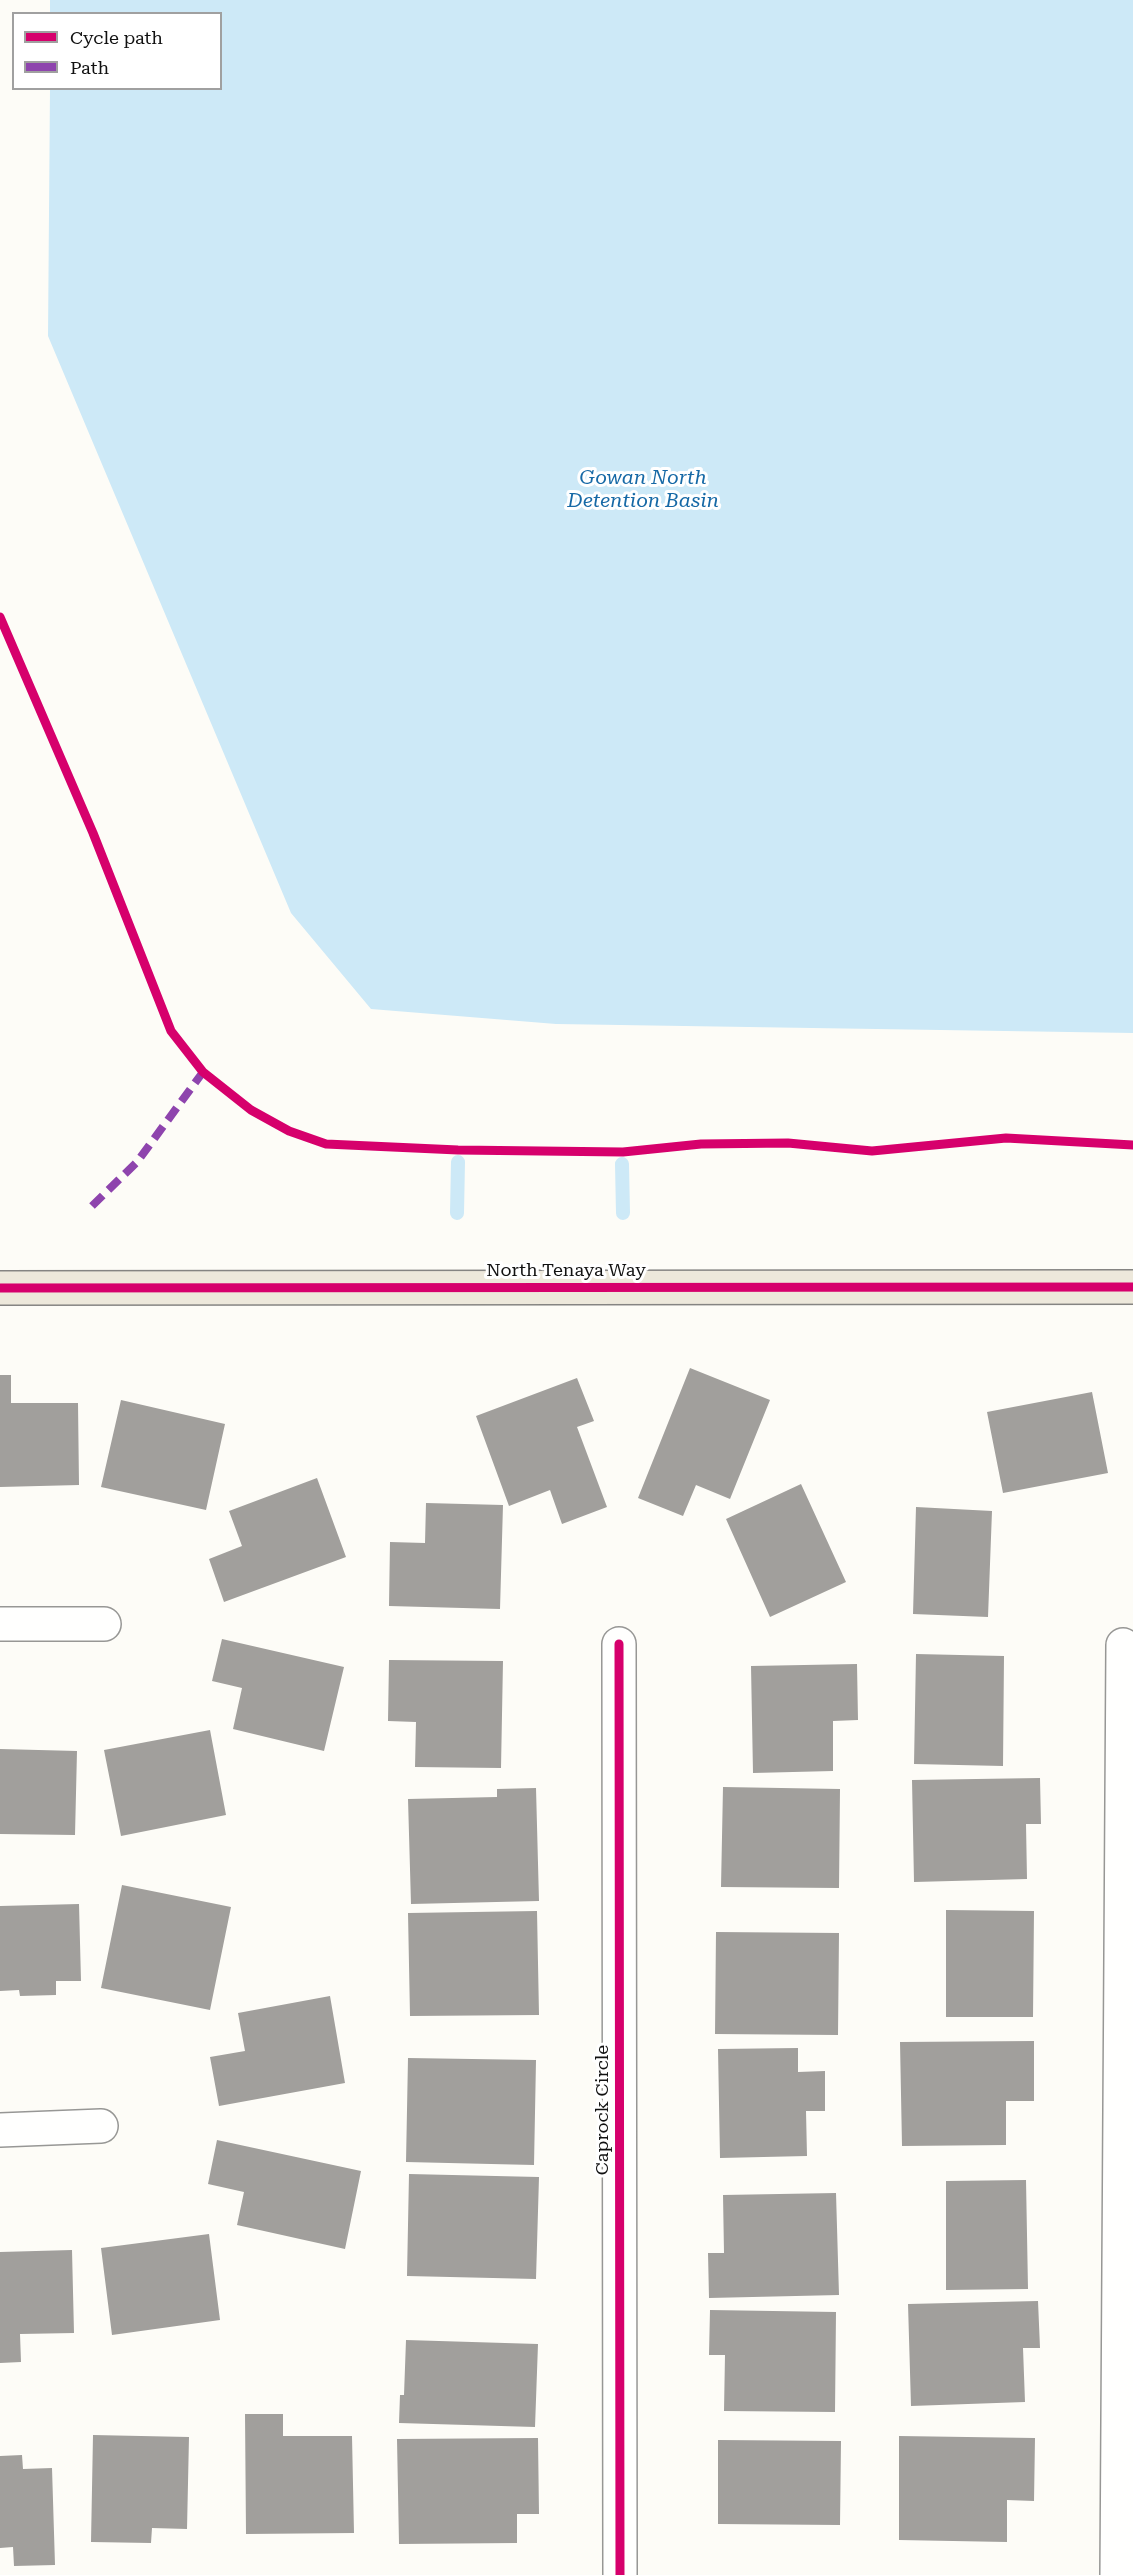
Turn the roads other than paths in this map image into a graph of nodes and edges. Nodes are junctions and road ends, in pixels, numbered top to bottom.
1 (1133, 1287) edge
2 (0, 1288) edge
3 (0, 1624) edge
4 (104, 1624) dead end
5 (619, 1644) dead end
6 (1123, 1645) dead end
7 (101, 2126) dead end
8 (0, 2130) edge
9 (620, 2575) edge
10 (1117, 2575) edge

1 - 2 main road, North Tenaya Way
3 - 4 street
5 - 9 street, Caprock Circle
6 - 10 street
7 - 8 street

